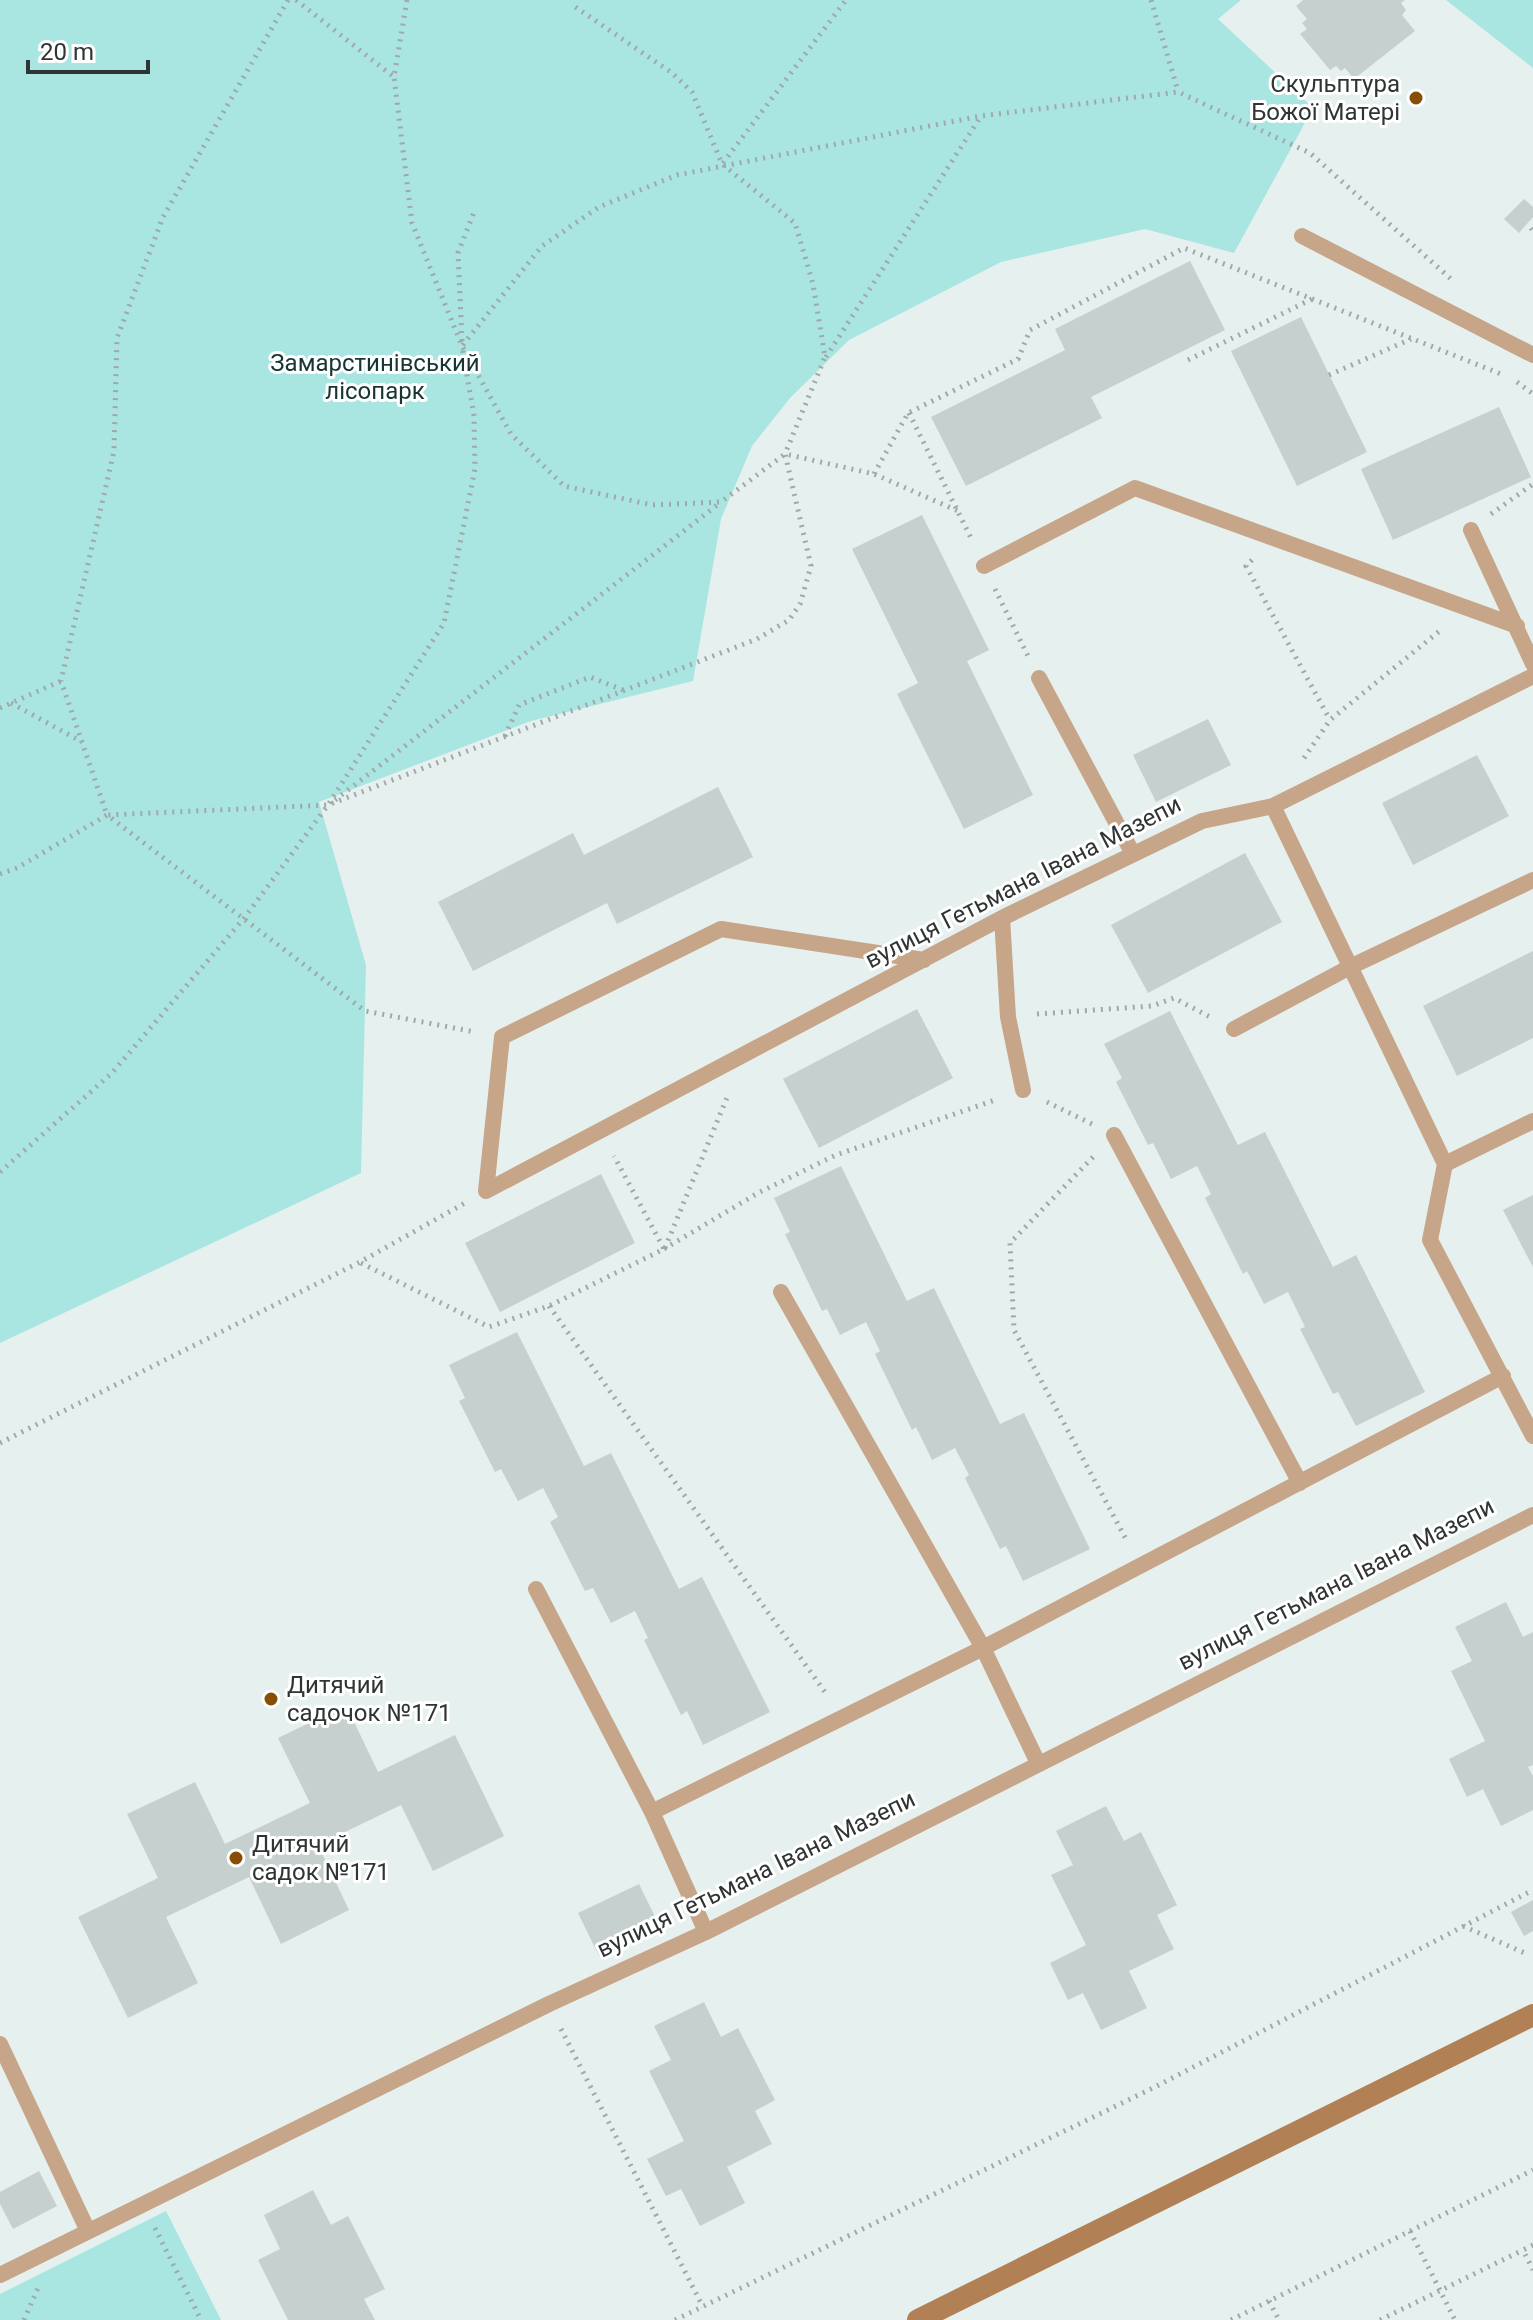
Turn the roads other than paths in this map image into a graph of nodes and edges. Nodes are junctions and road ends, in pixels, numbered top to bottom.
1 (1302, 236) dead end
2 (1533, 355) edge
3 (1471, 530) road end
4 (984, 566) dead end
5 (1517, 626) junction
6 (1533, 664) edge
7 (1533, 676) edge
8 (1039, 678) road end
9 (1273, 806) junction
10 (1133, 854) junction
11 (1533, 880) edge
12 (1002, 918) junction
13 (924, 960) junction
14 (1350, 967) junction
15 (1234, 1029) road end
16 (1023, 1090) road end
17 (1533, 1121) edge
18 (1114, 1135) road end
19 (1445, 1164) junction
20 (781, 1292) dead end
21 (1503, 1376) junction
22 (1533, 1436) edge
23 (1300, 1483) junction
24 (1533, 1515) edge
25 (536, 1589) dead end
26 (983, 1648) junction
27 (1038, 1763) junction
28 (652, 1812) junction
29 (706, 1932) junction
30 (1533, 2015) edge
31 (0, 2044) edge
32 (88, 2231) junction
33 (0, 2275) edge
34 (918, 2320) edge

1 - 2 lane
3 - 5 lane
4 - 5 lane
5 - 6 lane
7 - 9 lane, вулиця Гетьмана Івана Мазепи
8 - 10 lane
9 - 10 lane, вулиця Гетьмана Івана Мазепи
9 - 14 lane
10 - 12 lane, вулиця Гетьмана Івана Мазепи
11 - 14 lane
12 - 13 lane, вулиця Гетьмана Івана Мазепи
12 - 16 lane
13 - 13 lane, вулиця Гетьмана Івана Мазепи
14 - 15 lane
14 - 19 lane
17 - 19 lane
18 - 23 lane
19 - 21 lane
20 - 26 lane
21 - 22 lane
21 - 23 lane
23 - 26 lane
24 - 27 lane, вулиця Гетьмана Івана Мазепи
25 - 28 lane
26 - 27 lane
26 - 28 lane
27 - 29 lane, вулиця Гетьмана Івана Мазепи
28 - 29 lane
29 - 32 lane, вулиця Гетьмана Івана Мазепи
30 - 34 main road
31 - 32 lane
32 - 33 lane, вулиця Гетьмана Івана Мазепи

